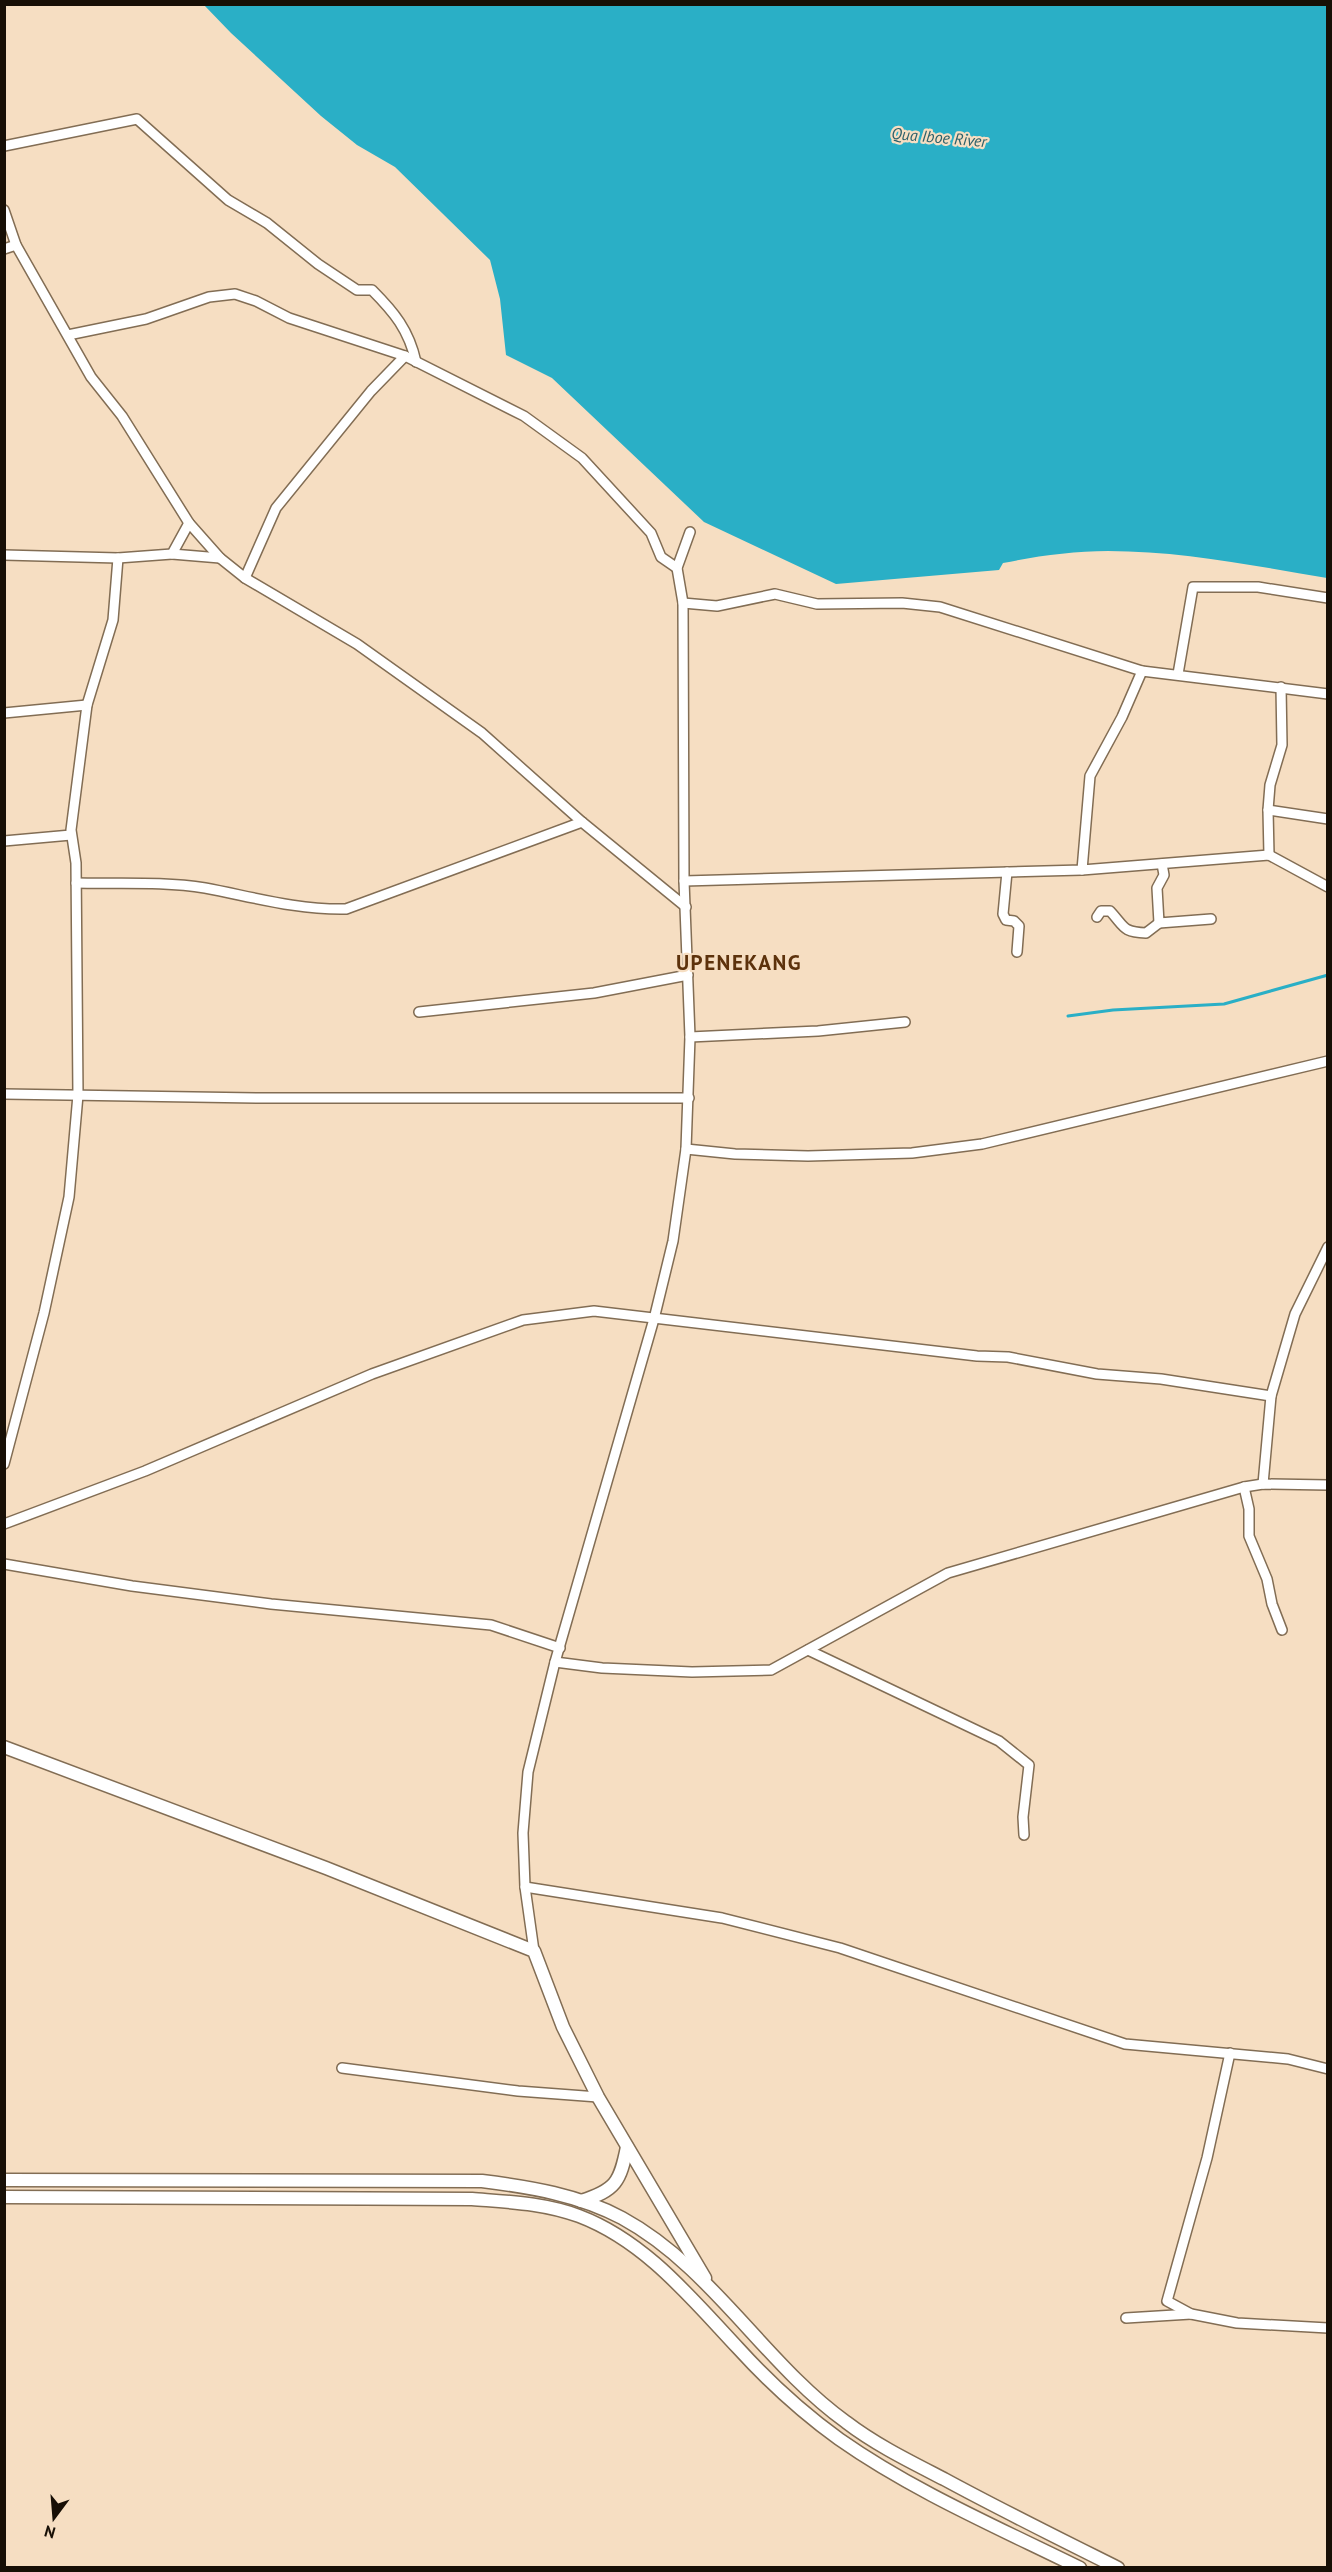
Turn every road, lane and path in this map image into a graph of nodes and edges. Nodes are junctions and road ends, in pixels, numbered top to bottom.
1 (4, 146) edge
2 (4, 210) edge
3 (16, 245) junction
4 (4, 249) edge
5 (68, 335) junction
6 (405, 356) junction
7 (416, 362) junction
8 (189, 523) junction
9 (690, 532) dead end
10 (172, 554) junction
11 (4, 555) edge
12 (118, 558) junction
13 (220, 558) junction
14 (677, 568) junction
15 (245, 578) junction
16 (1328, 598) edge
17 (683, 603) junction
18 (1142, 671) junction
19 (1178, 674) junction
20 (1281, 687) junction
21 (1328, 694) edge
22 (87, 705) junction
23 (4, 713) edge
24 (1268, 810) junction
25 (1328, 819) edge
26 (582, 822) junction
27 (71, 835) junction
28 (4, 841) edge
29 (1269, 855) junction
30 (1162, 864) junction
31 (1082, 870) junction
32 (1007, 873) junction
33 (684, 881) junction
34 (76, 883) junction
35 (1328, 886) edge
36 (686, 907) junction
37 (1097, 918) dead end
38 (1211, 919) dead end
39 (1159, 923) junction
40 (1017, 952) dead end
41 (688, 975) junction
42 (419, 1012) dead end
43 (905, 1022) dead end
44 (690, 1037) junction
45 (1328, 1061) edge
46 (4, 1094) edge
47 (78, 1095) junction
48 (689, 1098) junction
49 (686, 1149) junction
50 (1328, 1248) edge
51 (654, 1319) junction
52 (1271, 1396) junction
53 (4, 1464) edge
54 (1263, 1484) junction
55 (1328, 1485) edge
56 (1244, 1486) junction
57 (4, 1524) edge
58 (4, 1564) edge
59 (1282, 1630) dead end
60 (560, 1648) junction
61 (808, 1650) junction
62 (555, 1662) junction
63 (4, 1747) edge
64 (1024, 1835) dead end
65 (525, 1887) junction
66 (534, 1951) junction
67 (1230, 2053) junction
68 (342, 2068) dead end
69 (1328, 2069) edge
70 (598, 2097) junction
71 (627, 2147) junction
72 (4, 2180) edge
73 (367, 2182) junction
74 (4, 2197) edge
75 (381, 2200) junction
76 (581, 2200) junction
77 (713, 2292) junction
78 (1191, 2314) junction
79 (1126, 2318) dead end
80 (1328, 2328) edge
81 (1080, 2568) edge
82 (1118, 2568) edge

1 - 7 street
2 - 3 street
3 - 4 street
3 - 5 street
5 - 6 street
5 - 8 street
6 - 7 street
6 - 15 street
7 - 14 street
8 - 10 street
8 - 13 street
9 - 14 street
10 - 12 street
10 - 13 street
11 - 12 street
12 - 22 street
13 - 15 street
14 - 17 street
15 - 26 street
16 - 19 street
17 - 18 street
17 - 33 street
18 - 19 street
18 - 31 street
19 - 20 street
20 - 21 street
20 - 24 street
22 - 23 street
22 - 27 street
24 - 25 street
24 - 29 street
26 - 34 street
26 - 36 street
27 - 28 street
27 - 34 street
29 - 30 street
29 - 35 street
30 - 31 street
30 - 39 street
31 - 32 street
32 - 33 street
32 - 40 street
33 - 36 street
34 - 47 street
36 - 41 street
37 - 39 street
38 - 39 street
41 - 42 street
41 - 44 street
43 - 44 street
44 - 48 street
45 - 49 street
46 - 47 street
47 - 48 street
47 - 53 street
48 - 49 street
49 - 51 street
50 - 52 street
51 - 52 street
51 - 57 street
51 - 60 street
52 - 54 street
54 - 55 street
54 - 56 street
56 - 59 street
56 - 61 street
58 - 60 street
60 - 62 street
61 - 62 street
61 - 64 street
62 - 65 street
63 - 66 main road
65 - 66 street
65 - 67 street
66 - 70 main road
67 - 69 street
67 - 78 street
68 - 70 street
70 - 71 main road
71 - 76 main road
71 - 77 main road
72 - 73 main road
73 - 75 main road
73 - 76 main road
74 - 75 main road
75 - 81 main road
76 - 77 main road
77 - 82 main road
78 - 79 street
78 - 80 street

